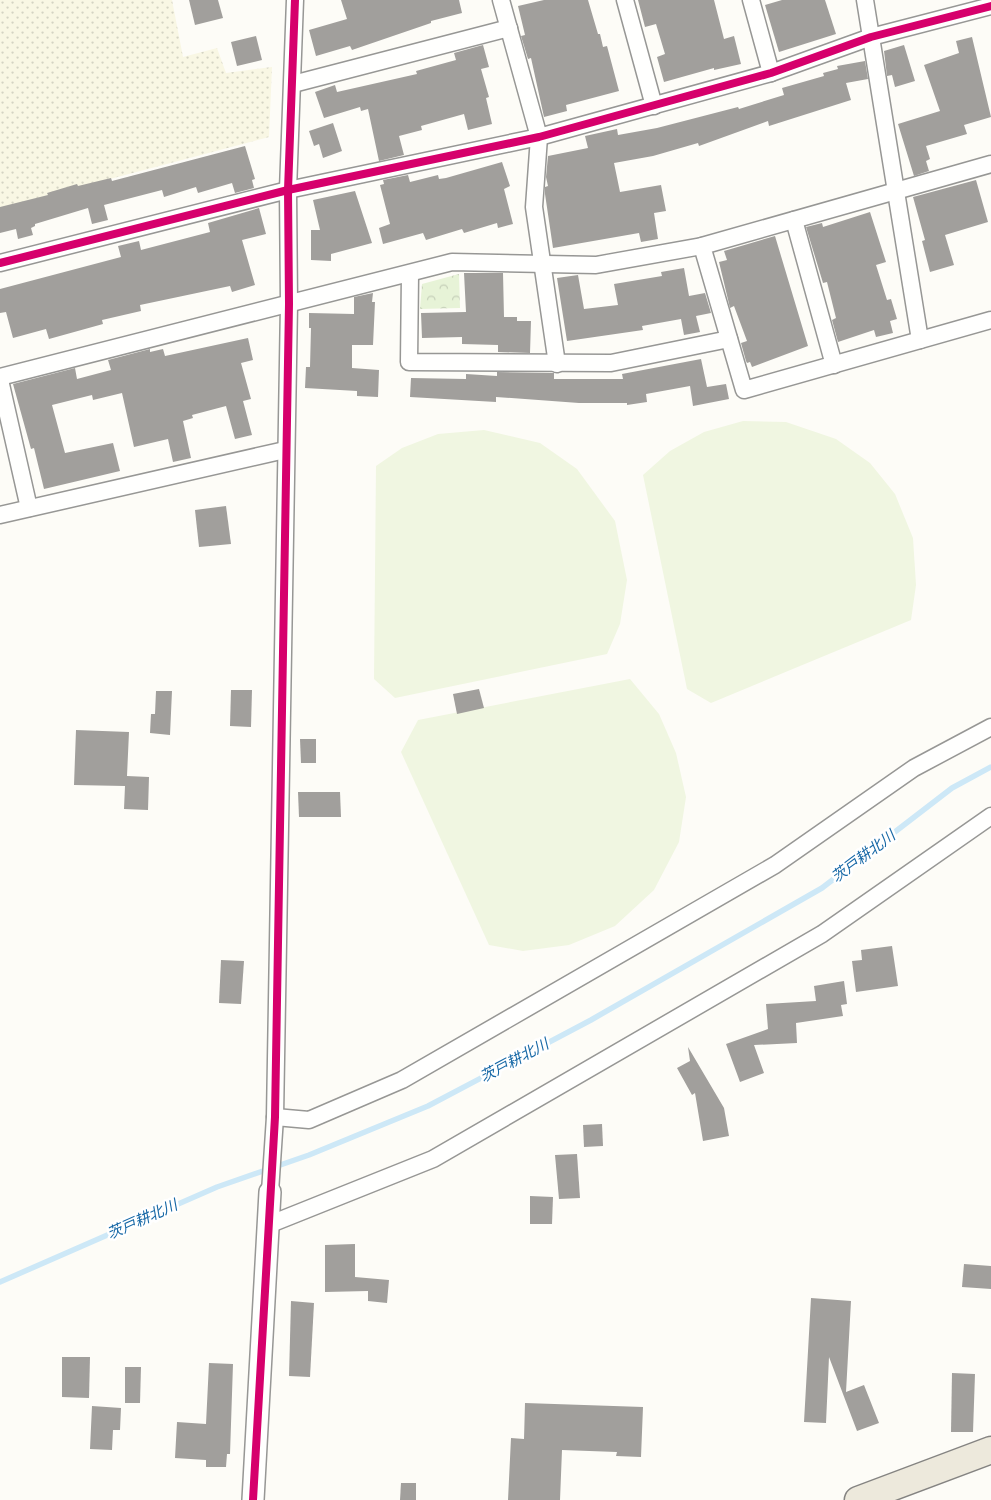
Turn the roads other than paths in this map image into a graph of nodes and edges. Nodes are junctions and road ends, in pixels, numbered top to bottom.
1 (295, 0) edge
2 (501, 0) edge
3 (624, 0) edge
4 (751, 0) edge
5 (865, 0) edge
6 (991, 6) edge
7 (508, 28) junction
8 (871, 37) junction
9 (771, 73) junction
10 (293, 84) junction
11 (654, 106) junction
12 (539, 137) junction
13 (991, 164) edge
14 (288, 190) junction
15 (894, 191) junction
16 (794, 220) junction
17 (702, 246) junction
18 (0, 263) edge
19 (542, 263) junction
20 (410, 274) junction
21 (289, 304) junction
22 (991, 320) edge
23 (729, 339) junction
24 (920, 340) junction
25 (557, 364) junction
26 (834, 365) junction
27 (0, 378) edge
28 (285, 450) junction
29 (28, 508) junction
30 (0, 515) edge
31 (989, 731) edge
32 (991, 816) edge
33 (275, 1117) junction
34 (270, 1192) joint
35 (268, 1225) junction
36 (991, 1450) edge
37 (253, 1500) edge
38 (858, 1500) edge

1 - 10 street
2 - 7 street
3 - 11 street
4 - 9 street
5 - 8 street
6 - 8 street
7 - 10 street
7 - 12 street
8 - 9 street
8 - 15 street
9 - 11 street
10 - 14 street
11 - 12 street
12 - 14 street
12 - 19 street
13 - 15 street
14 - 18 street
14 - 21 street
15 - 16 street
15 - 24 street
16 - 17 street
16 - 26 street
17 - 19 street
17 - 23 street
19 - 20 street
19 - 25 street
20 - 21 street
20 - 25 street
21 - 27 street
21 - 28 street
22 - 24 street
23 - 25 street
23 - 26 street
24 - 26 street
27 - 29 street
28 - 29 street
28 - 33 street
29 - 30 street
31 - 33 street
32 - 35 street
33 - 34 street
34 - 35 street
35 - 37 street
36 - 38 main road

